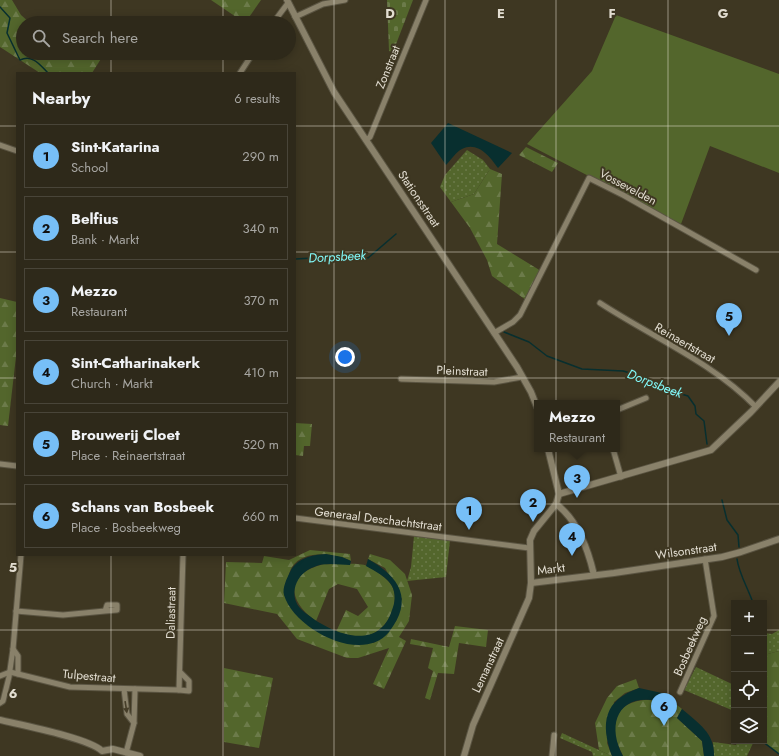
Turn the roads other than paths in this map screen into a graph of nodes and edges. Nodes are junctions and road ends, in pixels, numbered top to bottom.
1 (344, 0) edge
2 (426, 0) edge
3 (288, 2) edge
4 (278, 16) edge
5 (295, 16) edge
6 (296, 17) edge
7 (296, 19) edge
8 (248, 60) edge
9 (241, 72) edge
10 (366, 140) junction
11 (0, 145) edge
12 (16, 151) edge
13 (756, 270) dead end
14 (600, 303) dead end
15 (494, 333) junction
16 (522, 377) junction
17 (401, 379) dead end
18 (779, 382) edge
19 (646, 398) dead end
20 (534, 401) edge
21 (756, 406) junction
22 (620, 409) edge
23 (549, 452) edge
24 (614, 452) edge
25 (0, 464) edge
26 (16, 466) edge
27 (621, 477) junction
28 (559, 494) junction
29 (556, 504) junction
30 (296, 518) edge
31 (779, 539) edge
32 (529, 548) junction
33 (21, 556) edge
34 (183, 556) edge
35 (705, 559) junction
36 (594, 575) junction
37 (531, 583) junction
38 (16, 611) junction
39 (105, 611) dead end
40 (13, 649) junction
41 (10, 672) junction
42 (180, 672) junction
43 (18, 674) junction
44 (0, 676) edge
45 (124, 689) junction
46 (135, 689) junction
47 (178, 690) junction
48 (680, 692) dead end
49 (0, 703) edge
50 (0, 720) edge
51 (134, 723) junction
52 (554, 735) dead end
53 (126, 753) junction
54 (102, 754) edge
55 (140, 756) edge
56 (464, 756) edge
57 (552, 756) edge

1 - 6 street
2 - 10 street, Zonstraat
3 - 4 street
3 - 5 street, Stationsstraat
7 - 10 street, Stationsstraat
8 - 9 street
10 - 15 street, Stationsstraat
11 - 12 street
13 - 15 street, Vossevelden
14 - 21 street, Reinaertstraat
15 - 16 street, Stationsstraat
16 - 17 street, Pleinstraat
16 - 20 street, Stationsstraat
18 - 21 street
19 - 22 street
21 - 27 street
23 - 28 street
24 - 27 street
25 - 26 street
27 - 28 street
28 - 29 street
29 - 32 street, Markt
29 - 36 street
30 - 32 street, Generaal Deschachtstraat
31 - 35 street, Wilsonstraat
32 - 37 street, Markt
33 - 38 street
34 - 42 street, Daliastraat
35 - 36 street, Wilsonstraat
35 - 48 street, Bosbeekweg
36 - 37 street, Markt
37 - 56 street, Lemanstraat
38 - 39 street
38 - 40 street
40 - 41 street
40 - 43 street
41 - 43 street, Tulpestraat
41 - 44 street
41 - 49 street
42 - 47 street, Daliastraat
42 - 47 street
43 - 45 street, Tulpestraat
45 - 46 street, Tulpestraat
45 -> 51 street
46 - 47 street
46 - 51 street
50 - 54 street
51 - 53 street
52 - 57 street
53 - 54 street
53 - 55 street

